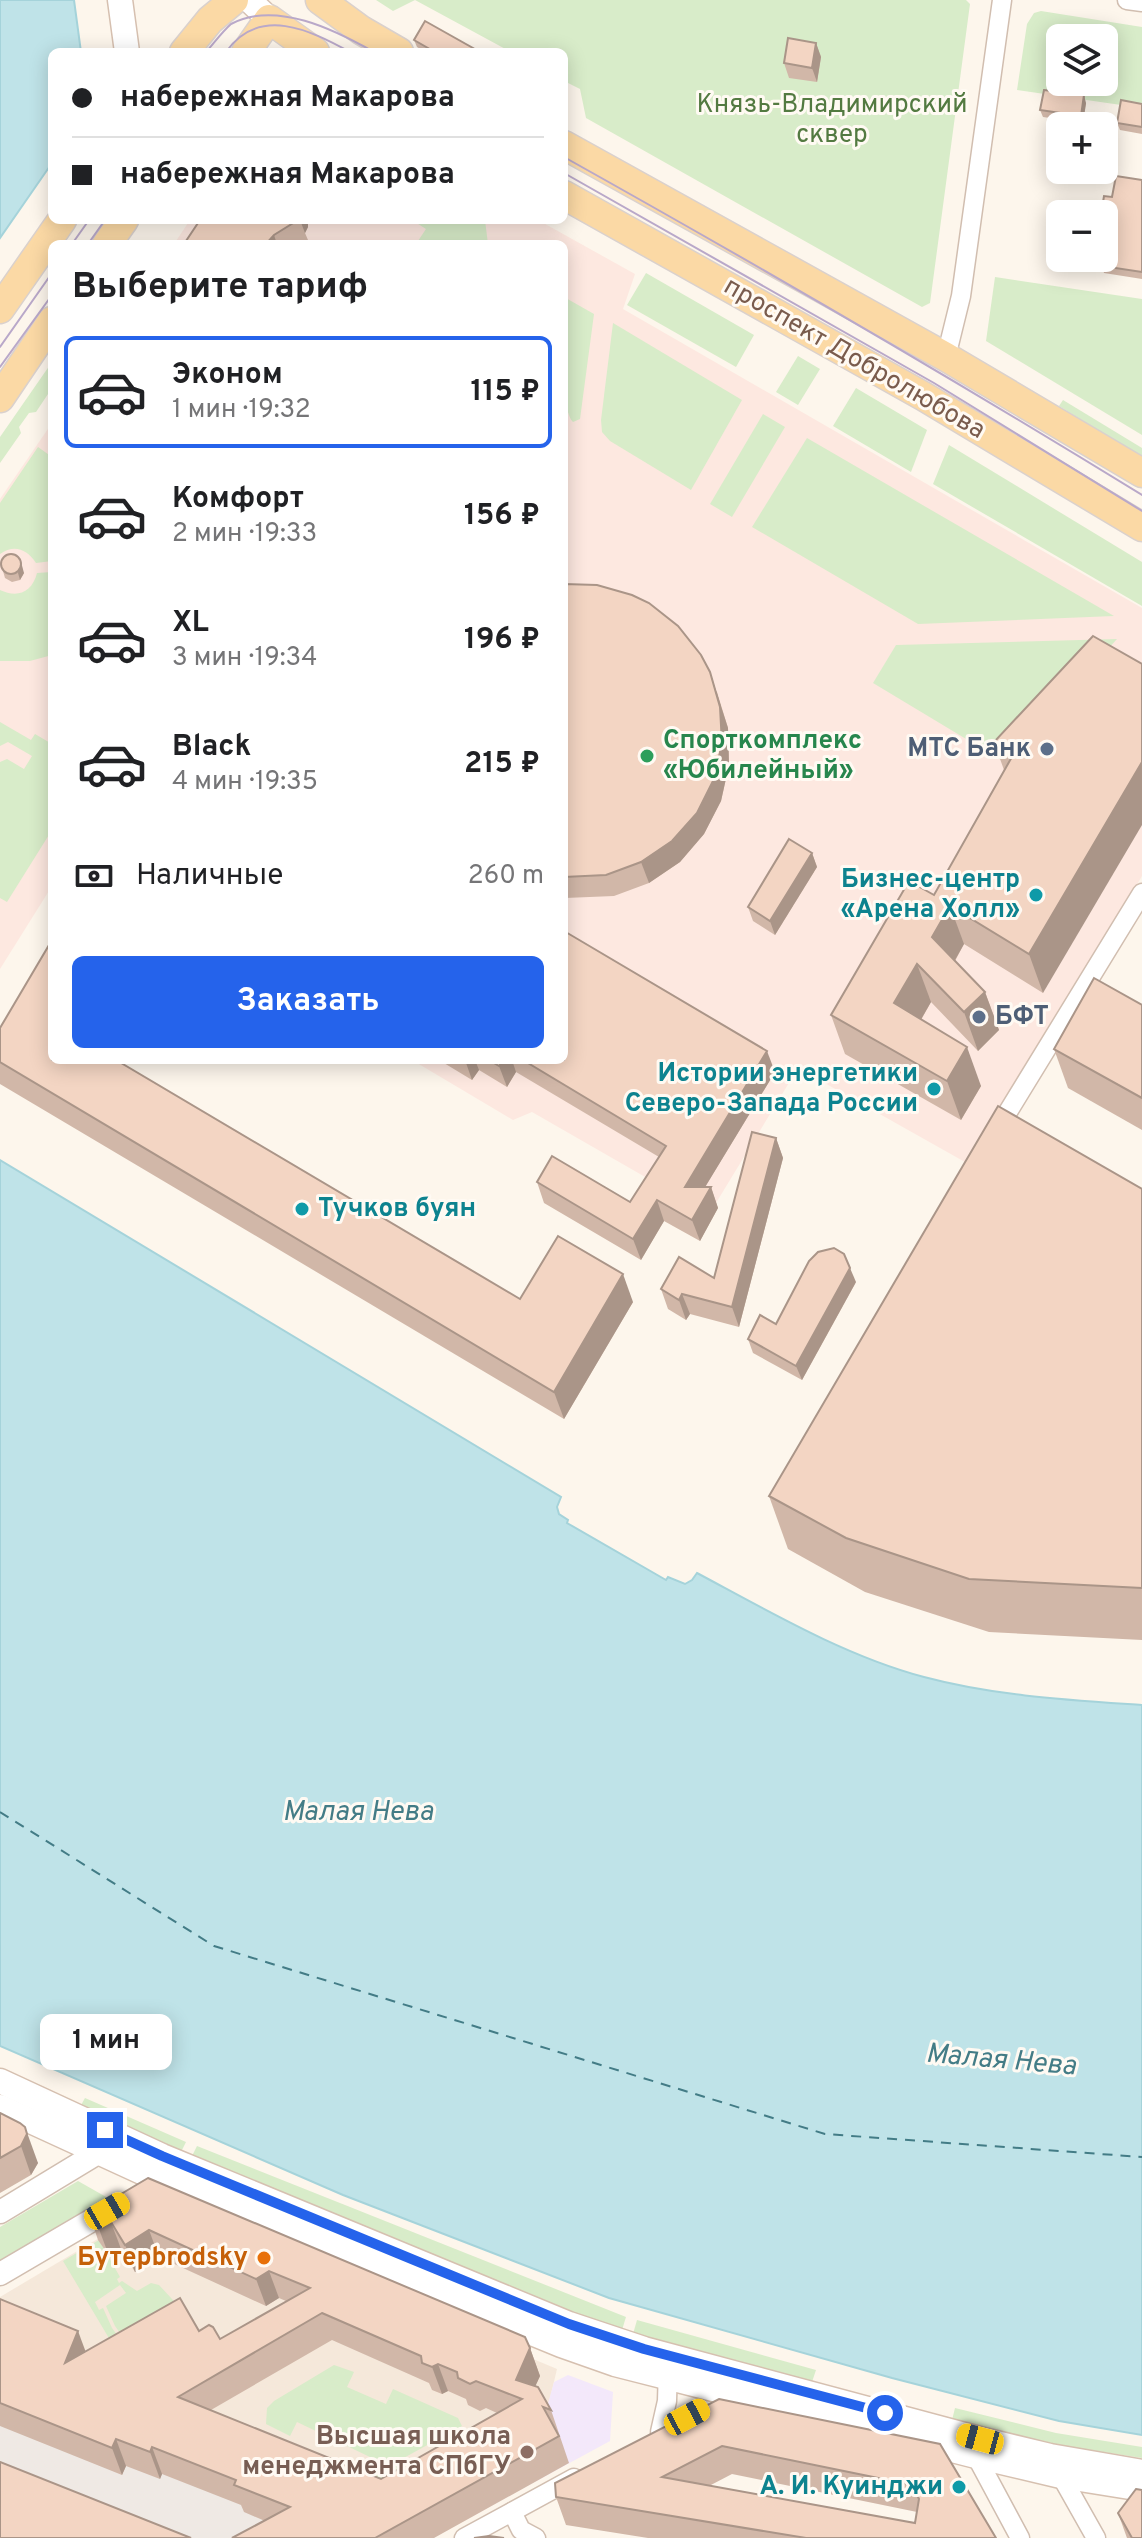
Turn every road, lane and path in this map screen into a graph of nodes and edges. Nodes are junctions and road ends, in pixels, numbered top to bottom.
1 (120, 0) edge
2 (234, 0) edge
3 (320, 0) edge
4 (1002, 0) edge
5 (1127, 0) edge
6 (1142, 2) edge
7 (264, 6) edge
8 (126, 48) edge
9 (187, 48) edge
10 (248, 48) edge
11 (311, 48) edge
12 (392, 48) edge
13 (568, 147) edge
14 (568, 197) edge
15 (48, 240) edge
16 (0, 309) edge
17 (48, 327) edge
18 (946, 357) junction
19 (0, 398) edge
20 (1142, 473) edge
21 (1142, 527) edge
22 (1142, 893) edge
23 (986, 1147) edge
24 (0, 2081) edge
25 (0, 2107) edge
26 (125, 2139) junction
27 (98, 2152) junction
28 (147, 2181) junction
29 (0, 2212) edge
30 (0, 2274) edge
31 (668, 2367) junction
32 (687, 2417) edge
33 (978, 2448) junction
34 (1055, 2466) junction
35 (587, 2471) edge
36 (1142, 2472) edge
37 (1142, 2489) edge
38 (512, 2512) junction
39 (464, 2538) edge
40 (536, 2538) edge
41 (1020, 2538) edge
42 (1096, 2538) edge

1 - 8 main road
2 - 9 main road
3 - 12 main road
4 - 18 street
5 - 6 street
7 - 10 main road
7 - 11 main road
13 - 18 main road, проспект Добролюбова
14 - 21 main road, проспект Добролюбова
15 - 16 main road
17 - 19 main road
18 - 20 main road, проспект Добролюбова
22 - 23 street
24 - 26 main road
25 - 27 main road
26 - 27 street
26 - 28 main road
27 - 28 main road
27 - 29 street
28 - 30 street
28 - 31 main road
31 - 32 street
31 - 33 main road
31 - 33 main road
33 - 34 main road
33 - 41 street
34 - 36 main road
34 - 37 main road
34 - 42 street
35 - 38 street
38 - 39 street
38 - 40 street

